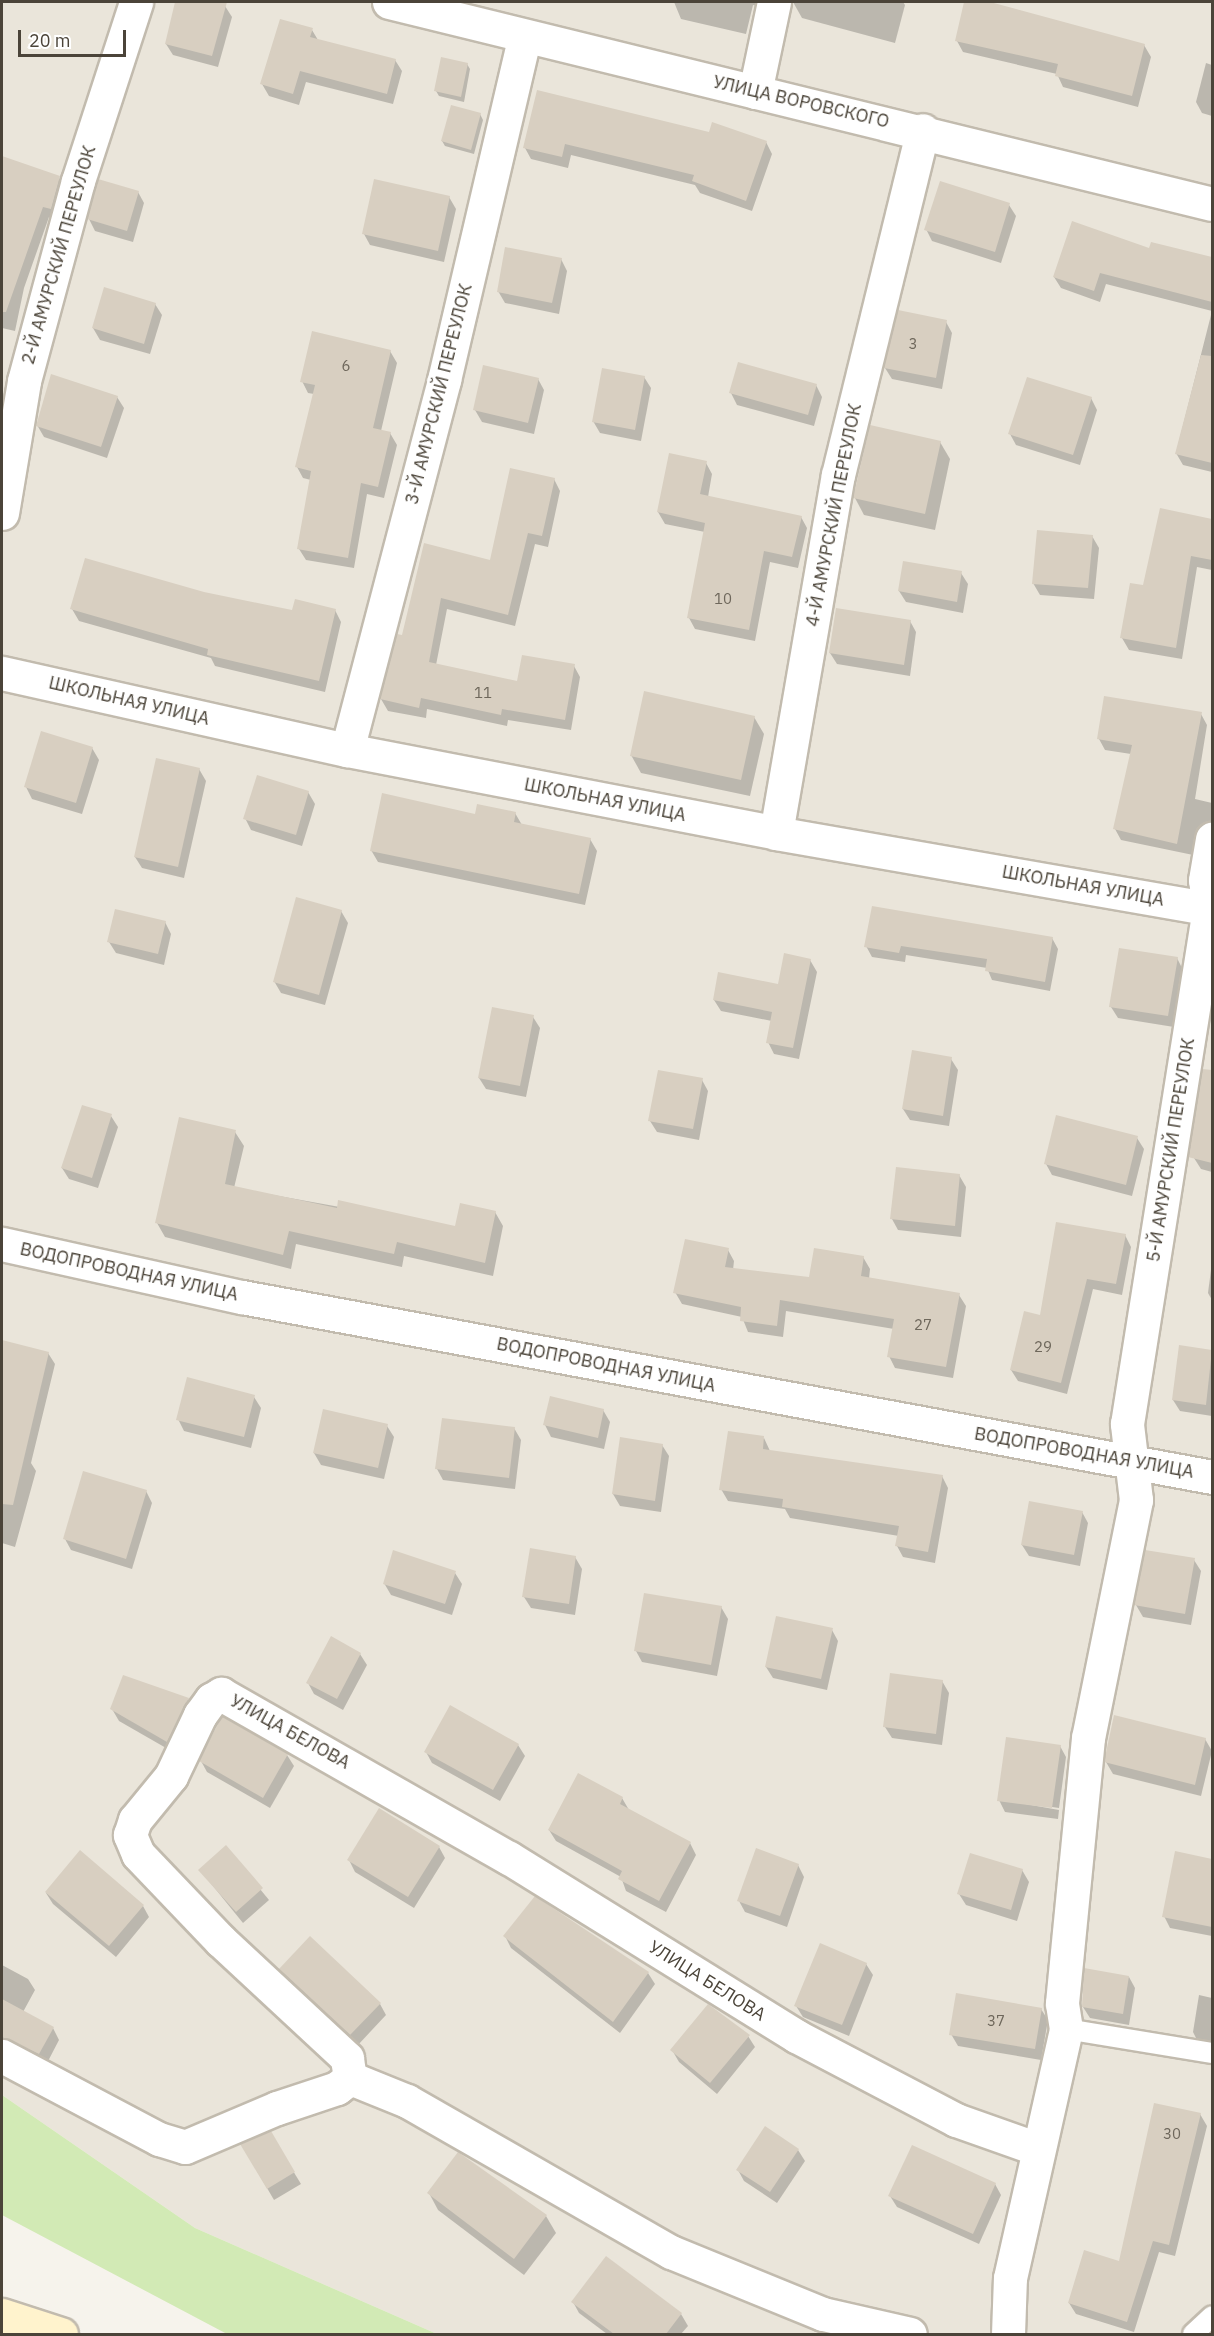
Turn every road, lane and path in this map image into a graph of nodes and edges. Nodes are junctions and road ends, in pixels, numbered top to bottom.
1 (135, 2) edge
2 (389, 2) edge
3 (774, 2) edge
4 (525, 36) junction
5 (755, 92) junction
6 (923, 130) junction
7 (1212, 204) edge
8 (2, 513) edge
9 (2, 672) edge
10 (347, 750) junction
11 (776, 833) junction
12 (1212, 839) edge
13 (1211, 909) edge
14 (2, 1244) edge
15 (1130, 1462) junction
16 (1212, 1477) edge
17 (1066, 2029) junction
18 (1212, 2053) edge
19 (2, 2056) edge
20 (350, 2078) junction
21 (1038, 2149) junction
22 (2, 2315) edge
23 (1212, 2316) edge
24 (61, 2334) edge
25 (910, 2334) edge
26 (1008, 2334) edge
27 (1193, 2334) edge

1 - 8 street, 2-Й АМУРСКИЙ ПЕРЕУЛОК
2 - 4 street, УЛИЦА ВОРОВСКОГО
3 - 5 street
4 - 5 street, УЛИЦА ВОРОВСКОГО
4 - 10 street, 3-Й АМУРСКИЙ ПЕРЕУЛОК
5 - 6 street, УЛИЦА ВОРОВСКОГО
6 - 7 street, УЛИЦА ВОРОВСКОГО
6 - 11 street, 4-Й АМУРСКИЙ ПЕРЕУЛОК
9 - 10 street, ШКОЛЬНАЯ УЛИЦА
10 - 11 street, ШКОЛЬНАЯ УЛИЦА
11 - 13 street, ШКОЛЬНАЯ УЛИЦА
12 - 13 street, 5-Й АМУРСКИЙ ПЕРЕУЛОК
13 - 15 street, 5-Й АМУРСКИЙ ПЕРЕУЛОК
14 - 15 street, ВОДОПРОВОДНАЯ УЛИЦА
15 - 16 street, ВОДОПРОВОДНАЯ УЛИЦА
15 - 17 street, 5-Й АМУРСКИЙ ПЕРЕУЛОК
17 - 18 lane
17 - 21 street
19 - 20 street
20 - 21 street, УЛИЦА БЕЛОВА
20 - 25 street
21 - 26 street
22 - 24 main road
23 - 27 lane

